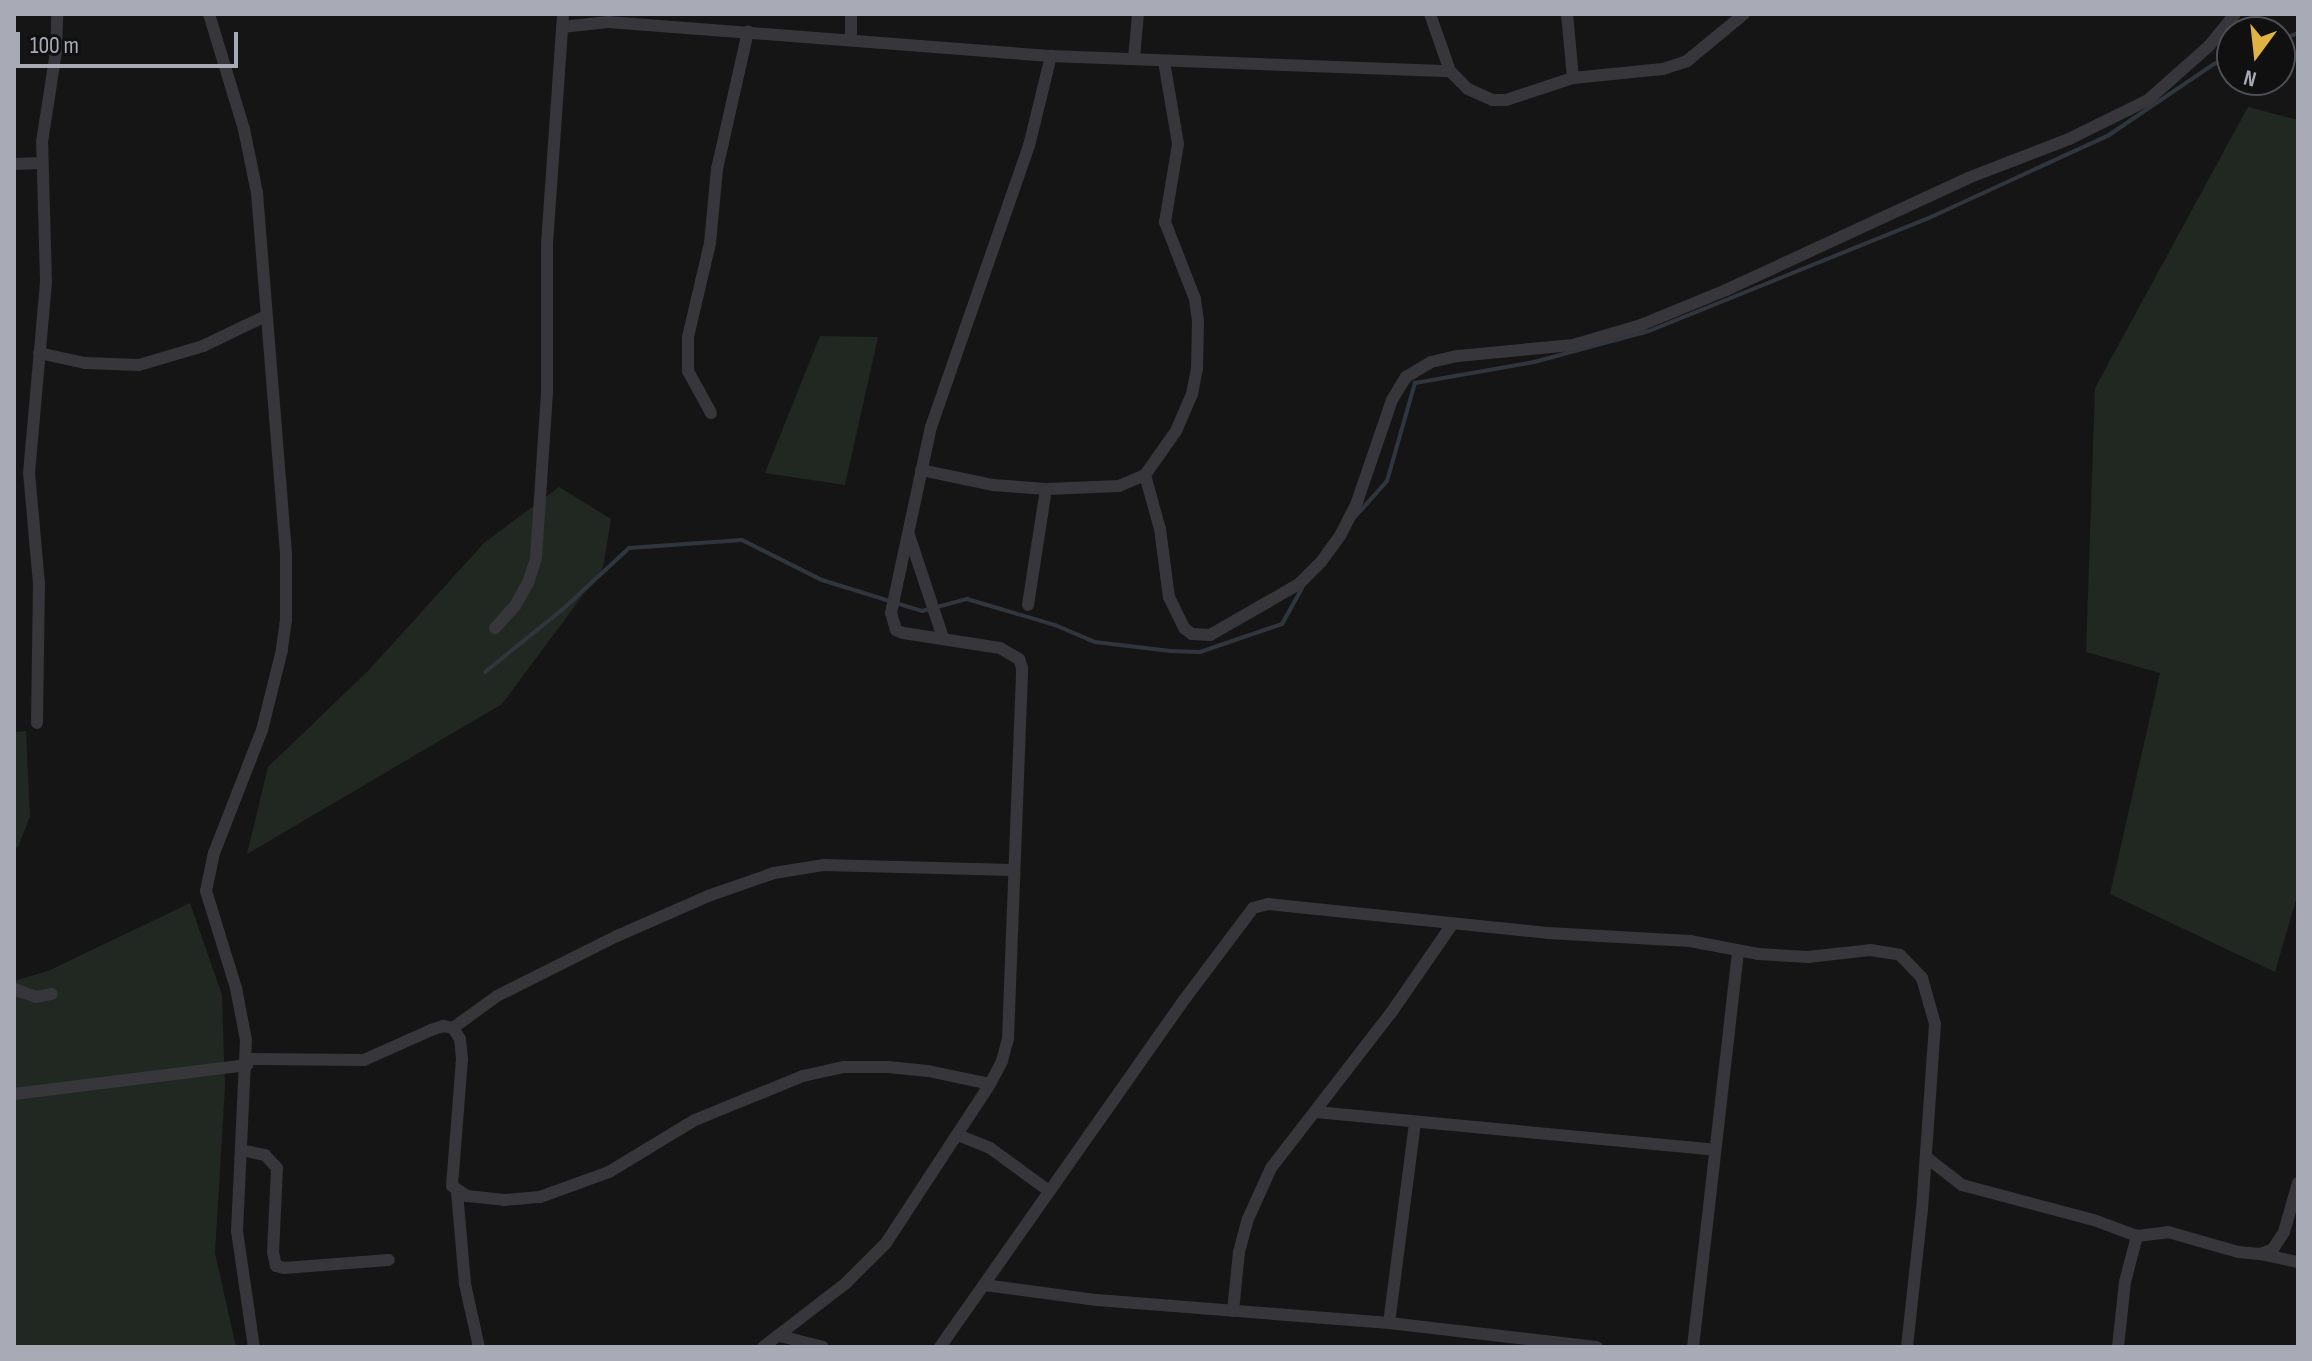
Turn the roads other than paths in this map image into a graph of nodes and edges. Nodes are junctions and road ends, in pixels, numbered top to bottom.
1 (57, 14) edge
2 (209, 14) edge
3 (851, 14) edge
4 (1138, 14) edge
5 (1430, 14) edge
6 (1567, 14) edge
7 (1744, 14) edge
8 (2235, 14) edge
9 (563, 20) edge
10 (748, 31) junction
11 (851, 38) junction
12 (1051, 56) junction
13 (1134, 58) junction
14 (1164, 61) junction
15 (1450, 71) junction
16 (1573, 78) junction
17 (42, 163) junction
18 (14, 164) edge
19 (266, 316) junction
20 (39, 353) junction
21 (711, 413) dead end
22 (921, 470) junction
23 (29, 473) junction
24 (14, 474) edge
25 (1145, 475) junction
26 (1046, 489) junction
27 (908, 533) junction
28 (1028, 605) dead end
29 (495, 628) dead end
30 (943, 638) junction
31 (37, 723) dead end
32 (1012, 870) junction
33 (1453, 923) junction
34 (1738, 952) junction
35 (14, 989) edge
36 (52, 994) dead end
37 (453, 1028) junction
38 (247, 1062) junction
39 (990, 1084) junction
40 (14, 1094) edge
41 (1316, 1112) junction
42 (1415, 1123) junction
43 (958, 1135) junction
44 (241, 1150) junction
45 (1715, 1150) junction
46 (1926, 1157) junction
47 (2298, 1183) edge
48 (1049, 1191) junction
49 (457, 1192) junction
50 (2137, 1236) junction
51 (2260, 1254) junction
52 (389, 1260) dead end
53 (2298, 1262) edge
54 (984, 1285) junction
55 (1233, 1311) junction
56 (1389, 1323) junction
57 (1480, 1334) junction
58 (780, 1336) junction
59 (254, 1347) edge
60 (479, 1347) edge
61 (763, 1347) edge
62 (823, 1347) edge
63 (940, 1347) edge
64 (1490, 1347) edge
65 (1597, 1347) edge
66 (1693, 1347) edge
67 (1907, 1347) edge
68 (2118, 1347) edge

1 - 17 street
2 - 19 street
3 - 11 street
4 - 13 street
5 - 15 street
6 - 16 street
7 - 16 street
8 - 25 street
9 - 10 street
9 - 29 street
10 - 11 street
10 - 21 street
11 - 12 street
12 - 13 street
12 - 22 street
13 - 14 street
14 - 15 street
14 - 25 street
15 - 16 street
17 - 18 street
17 - 20 street
19 - 20 street
19 - 38 street
20 - 23 street
22 - 26 street
22 - 27 street
23 - 24 street
23 - 31 street
25 - 26 street
26 - 28 street
27 - 30 street
27 - 30 street
30 - 32 street
32 - 37 street
32 - 39 street
33 - 34 street
33 - 41 street
33 - 48 street
34 - 45 street
34 - 46 street
35 - 36 street
37 - 38 street
37 - 49 street
38 - 40 street
38 - 44 street
39 - 43 street
39 - 49 street
41 - 42 street
41 - 55 street
42 - 45 street
42 - 56 street
43 - 48 street
43 - 58 street
44 - 52 street
44 - 59 street
45 - 66 street
46 - 50 street
46 - 67 street
47 - 51 street
48 - 54 street
49 - 60 street
50 - 51 street
50 - 68 street
51 - 53 street
54 - 55 street
54 - 63 street
55 - 56 street
56 - 57 street
57 - 64 street
57 - 65 street
58 - 61 street
58 - 62 street

